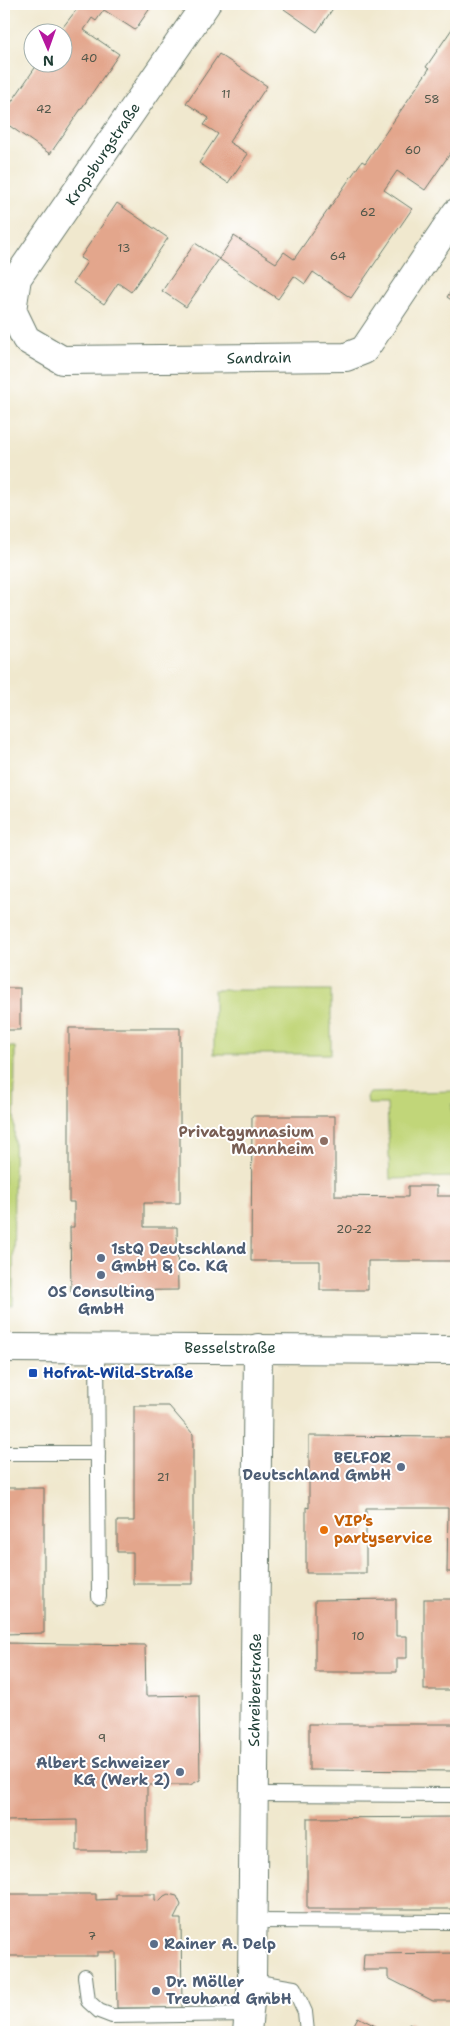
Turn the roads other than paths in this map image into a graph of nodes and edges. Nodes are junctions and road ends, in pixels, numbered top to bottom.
1 (206, 4) edge
2 (456, 213) edge
3 (12, 310) joint
4 (4, 1348) edge
5 (97, 1348) junction
6 (258, 1348) junction
7 (456, 1350) edge
8 (4, 1453) edge
9 (98, 1453) junction
10 (99, 1597) dead end
11 (254, 1794) junction
12 (456, 1795) edge
13 (252, 1921) junction
14 (456, 1922) edge
15 (85, 1976) dead end
16 (252, 1981) junction
17 (248, 2023) edge
18 (306, 2032) edge

1 - 3 street, Kropsburgstraße
2 - 3 street, Sandrain
4 - 5 street, Besselstraße
5 - 6 street, Besselstraße
5 - 9 lane
6 - 7 street, Besselstraße
6 - 11 street, Schreiberstraße
8 - 9 lane
9 - 10 lane
11 - 12 lane
11 - 13 street, Schreiberstraße
13 - 14 lane
13 - 16 street, Schreiberstraße
15 - 17 lane
16 - 17 street, Schreiberstraße
16 - 18 lane

